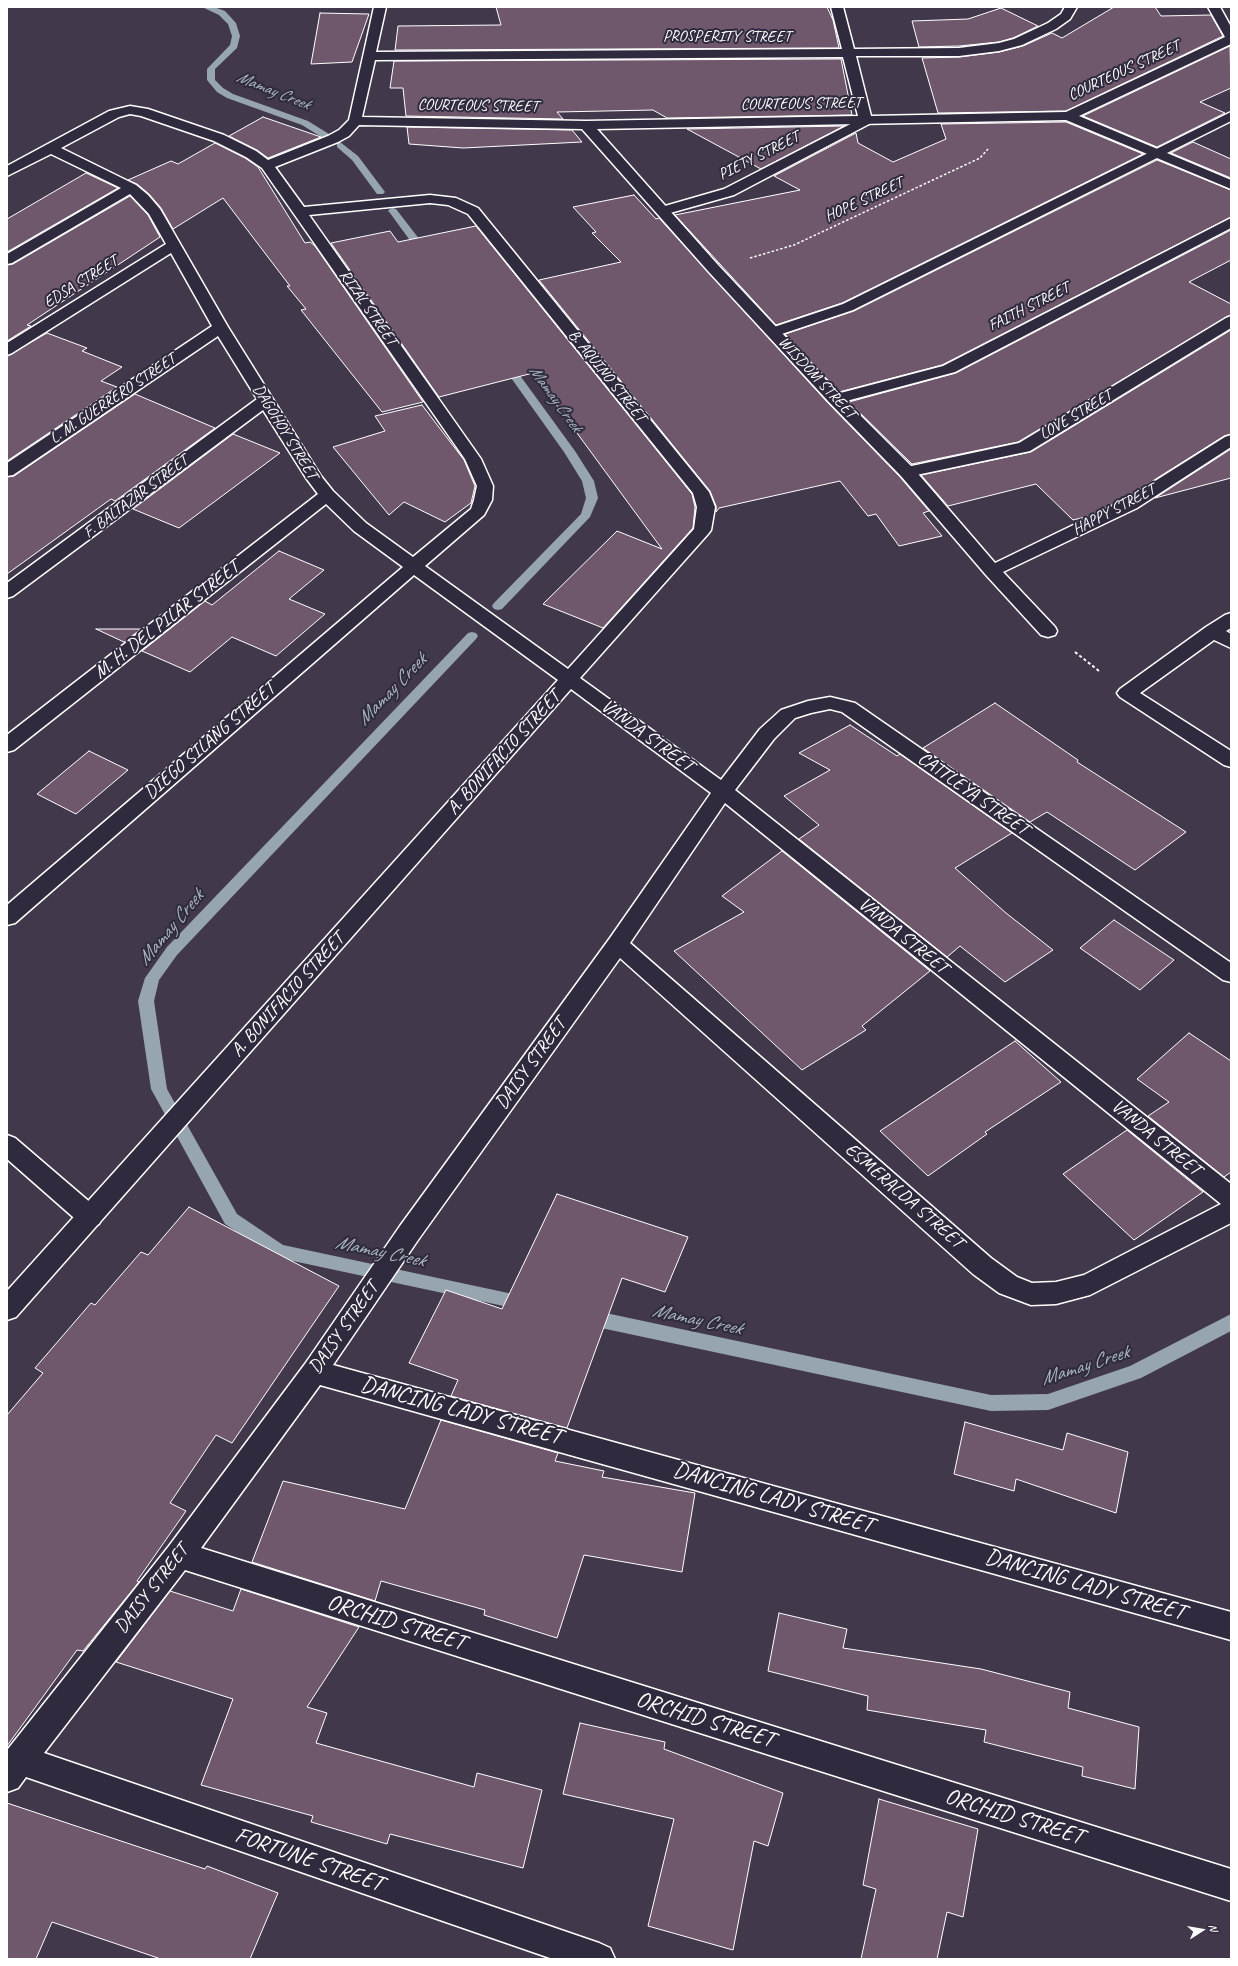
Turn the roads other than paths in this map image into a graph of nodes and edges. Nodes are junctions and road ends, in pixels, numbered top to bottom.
1 (380, 7) edge
2 (837, 7) edge
3 (1071, 7) edge
4 (1214, 7) edge
5 (1231, 38) edge
6 (849, 53) junction
7 (370, 56) junction
8 (1068, 116) junction
9 (1231, 116) edge
10 (866, 120) junction
11 (355, 121) junction
12 (586, 125) junction
13 (50, 148) junction
14 (1157, 153) junction
15 (267, 165) junction
16 (7, 172) edge
17 (1231, 185) edge
18 (131, 188) junction
19 (663, 211) junction
20 (301, 212) junction
21 (1231, 222) edge
22 (174, 245) junction
23 (7, 260) edge
24 (1231, 321) edge
25 (220, 327) junction
26 (773, 332) junction
27 (7, 350) edge
28 (835, 399) junction
29 (265, 401) junction
30 (1231, 440) edge
31 (7, 471) edge
32 (907, 472) junction
33 (327, 495) junction
34 (413, 565) junction
35 (992, 571) junction
36 (7, 592) edge
37 (1231, 619) edge
38 (1048, 631) road end
39 (1213, 631) junction
40 (1231, 642) edge
41 (570, 680) junction
42 (7, 745) edge
43 (1231, 760) edge
44 (723, 791) junction
45 (7, 917) edge
46 (618, 944) junction
47 (1231, 974) edge
48 (7, 1145) edge
49 (1231, 1198) edge
50 (1231, 1211) edge
51 (90, 1217) junction
52 (7, 1309) edge
53 (314, 1372) junction
54 (178, 1555) junction
55 (1231, 1626) edge
56 (13, 1769) edge
57 (1231, 1885) edge
58 (599, 1959) edge

1 - 7 street
2 - 6 street
3 - 6 street, PROSPERITY STREET
4 - 5 street
5 - 8 street, COURTEOUS STREET
6 - 7 street, PROSPERITY STREET
6 - 10 street
7 - 11 street
8 - 10 street, COURTEOUS STREET
8 - 14 street
9 - 14 street
10 - 12 street, COURTEOUS STREET
10 - 19 street, PIETY STREET
11 - 12 street, COURTEOUS STREET
11 - 15 street
12 - 19 street, WISDOM STREET
13 - 15 street, RIZAL STREET
13 - 16 street
13 - 18 street, DAGOHOY STREET
14 - 17 street
14 - 26 street
15 - 20 street, RIZAL STREET
18 - 22 street, DAGOHOY STREET
18 - 23 street
19 - 26 street, WISDOM STREET
20 - 34 street, RIZAL STREET
20 - 41 street, B. AQUINO STREET
21 - 28 street, FAITH STREET
22 - 25 street, DAGOHOY STREET
22 - 27 street, EDSA STREET
24 - 32 street, LOVE STREET
25 - 29 street, DAGOHOY STREET
25 - 31 street, L. M. GUERRERO STREET
26 - 28 street, WISDOM STREET
28 - 32 street, WISDOM STREET
29 - 33 street, DAGOHOY STREET
29 - 36 street, F. BALTAZAR STREET
30 - 35 street, HAPPY STREET
32 - 35 street, WISDOM STREET
33 - 34 street, DAGOHOY STREET
33 - 42 street, M. H. DEL PILAR STREET
34 - 41 street, DAGOHOY STREET
34 - 45 street, DIEGO SILANG STREET
35 - 38 street, WISDOM STREET
37 - 39 street
39 - 40 street
39 - 43 street
41 - 44 street, VANDA STREET
41 - 51 street, A. BONIFACIO STREET
44 - 46 street, DAISY STREET
44 - 47 street, CATTLEYA STREET
44 - 49 street, VANDA STREET
46 - 50 street, ESMERALDA STREET
46 - 53 street, DAISY STREET
48 - 51 street
51 - 52 street, A. BONIFACIO STREET
53 - 54 street, DAISY STREET
53 - 55 street, DANCING LADY STREET
54 - 56 street, DAISY STREET
54 - 57 street, ORCHID STREET
56 - 58 street, FORTUNE STREET

